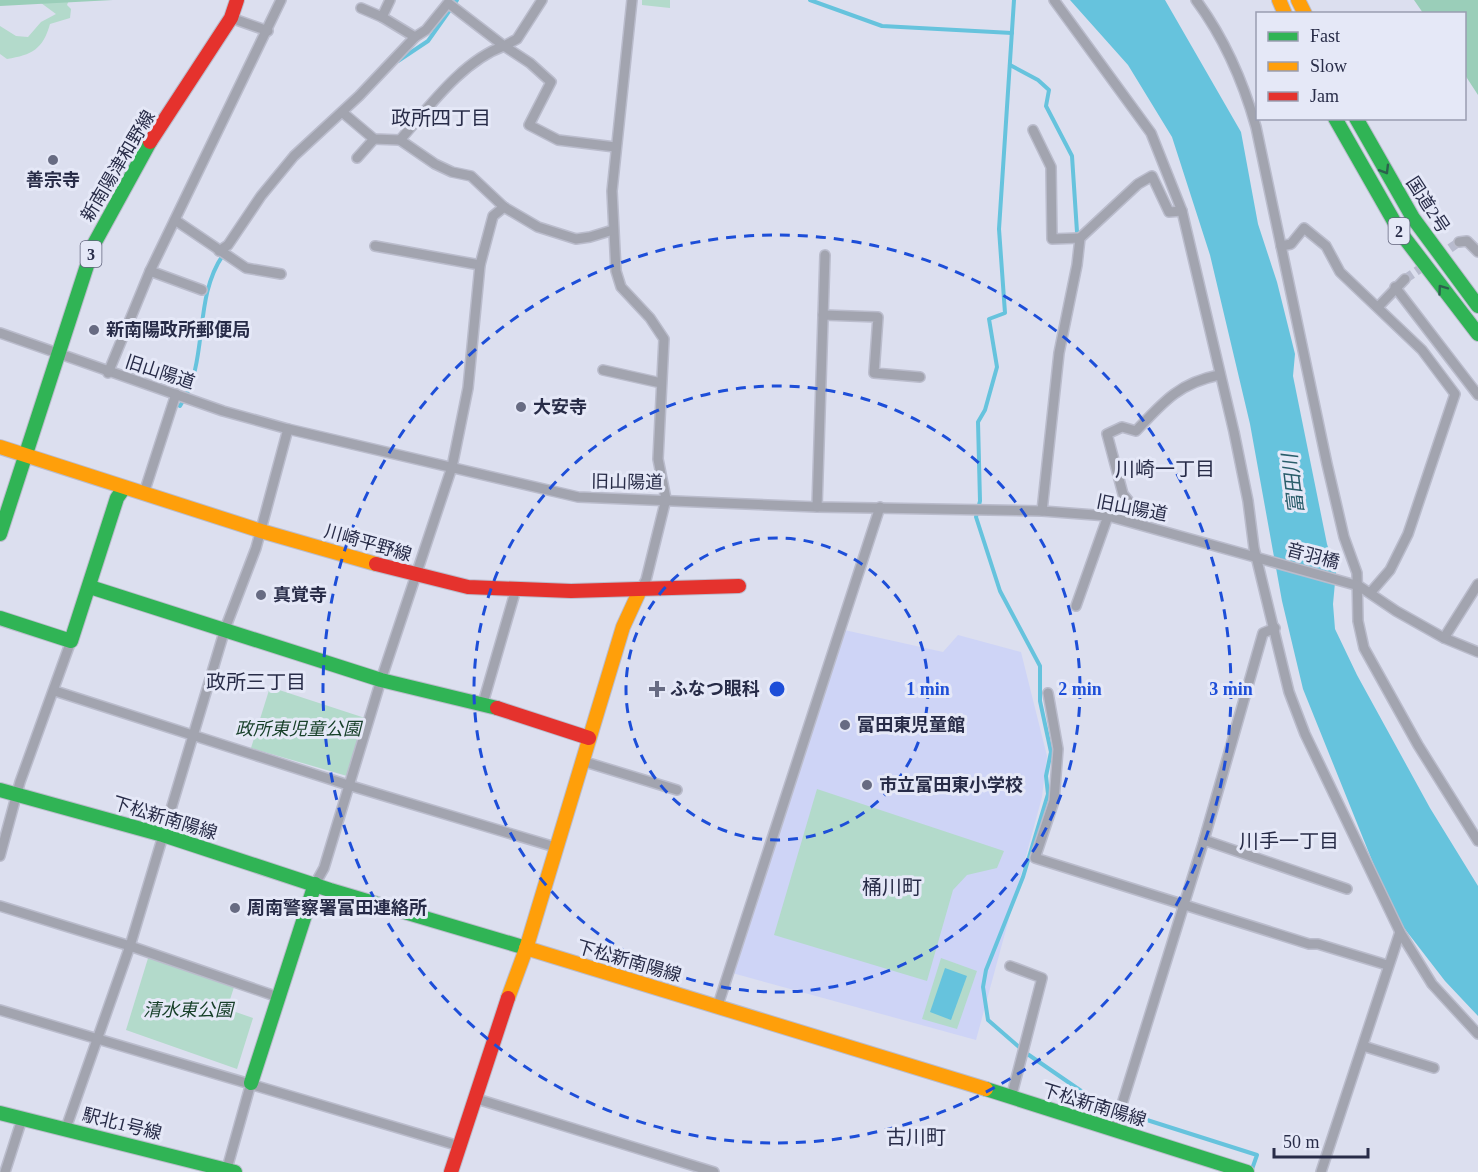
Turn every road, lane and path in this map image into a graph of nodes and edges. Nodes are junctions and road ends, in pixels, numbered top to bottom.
1 (237, 0) edge
2 (281, 0) edge
3 (390, 0) edge
4 (527, 0) edge
5 (632, 0) edge
6 (1054, 0) edge
7 (1196, 0) edge
8 (452, 2) edge
9 (539, 3) edge
10 (361, 8) dead end
11 (382, 17) junction
12 (231, 18) junction
13 (268, 31) junction
14 (415, 37) junction
15 (504, 46) junction
16 (342, 112) junction
17 (1336, 120) edge
18 (1357, 120) edge
19 (1033, 130) dead end
20 (374, 139) junction
21 (400, 140) junction
22 (615, 147) junction
23 (357, 158) dead end
24 (504, 207) junction
25 (1182, 211) junction
26 (175, 220) junction
27 (614, 230) junction
28 (1080, 238) junction
29 (1459, 242) dead end
30 (375, 246) dead end
31 (1281, 246) junction
32 (219, 251) junction
33 (1478, 252) edge
34 (825, 255) dead end
35 (480, 265) junction
36 (150, 271) junction
37 (281, 274) dead end
38 (1405, 279) tunnel mouth
39 (1395, 287) junction
40 (202, 290) dead end
41 (1478, 306) edge
42 (1378, 307) junction
43 (823, 315) junction
44 (0, 333) edge
45 (1478, 334) edge
46 (60, 354) junction
47 (603, 370) dead end
48 (108, 373) junction
49 (1219, 375) junction
50 (920, 376) dead end
51 (661, 383) junction
52 (176, 393) junction
53 (1478, 395) edge
54 (288, 429) junction
55 (0, 447) edge
56 (27, 456) junction
57 (452, 467) junction
58 (124, 488) junction
59 (144, 493) junction
60 (666, 499) junction
61 (818, 507) junction
62 (880, 507) junction
63 (1042, 511) junction
64 (1108, 516) junction
65 (1138, 523) junction
66 (261, 531) junction
67 (0, 534) edge
68 (1257, 556) junction
69 (1270, 561) joint
70 (415, 575) junction
71 (1478, 584) edge
72 (739, 586) dead end
73 (1359, 586) junction
74 (90, 587) junction
75 (516, 589) junction
76 (640, 590) junction
77 (1371, 592) junction
78 (1076, 606) dead end
79 (0, 618) edge
80 (1275, 628) junction
81 (225, 629) junction
82 (1444, 638) junction
83 (71, 641) junction
84 (1478, 652) edge
85 (381, 680) junction
86 (55, 691) junction
87 (1048, 693) dead end
88 (483, 703) junction
89 (194, 737) junction
90 (589, 738) junction
91 (582, 761) junction
92 (348, 785) junction
93 (0, 790) edge
94 (677, 790) dead end
95 (16, 793) junction
96 (163, 835) junction
97 (1204, 840) junction
98 (1478, 842) edge
99 (555, 848) junction
100 (0, 856) edge
101 (315, 884) junction
102 (1347, 889) dead end
103 (1183, 902) junction
104 (0, 906) edge
105 (1400, 932) junction
106 (130, 946) junction
107 (526, 949) junction
108 (1387, 965) junction
109 (1010, 966) dead end
110 (278, 997) junction
111 (718, 1005) junction
112 (0, 1010) edge
113 (1478, 1034) edge
114 (95, 1039) junction
115 (1363, 1046) junction
116 (1434, 1068) dead end
117 (251, 1083) junction
118 (474, 1098) junction
119 (1011, 1098) junction
120 (0, 1113) edge
121 (22, 1119) junction
122 (66, 1128) junction
123 (1114, 1130) junction
124 (459, 1146) junction
125 (229, 1171) edge
126 (5, 1172) edge
127 (451, 1172) edge
128 (714, 1172) edge
129 (1247, 1172) edge
130 (1321, 1172) edge

1 - 12 main road, 新南陽津和野線 / 3
2 - 13 street
3 - 11 street
4 - 9 street
5 - 22 street
6 - 25 street
7 - 31 street
8 - 14 street
8 - 15 street
9 - 15 street
10 - 11 street
11 - 14 street
12 - 13 street
12 - 46 main road, 新南陽津和野線 / 3
13 - 26 street
14 - 16 street
15 - 21 street
15 - 22 street
16 - 20 street
16 - 32 street
45 -> 17 main road, 国道2号 / 2
18 -> 41 main road, 国道2号 / 2
19 - 28 street
20 - 21 street
20 - 23 street
21 - 24 street
22 - 27 street
24 - 27 street
24 - 35 street
25 - 28 street
25 - 49 street
26 - 32 street
26 - 36 street
27 - 51 street
28 - 63 street
29 - 33 street
30 - 35 street
31 - 42 street
31 - 73 street
32 - 37 street
34 - 43 street
35 - 57 street
36 - 40 street
36 - 48 street
38 - 39 street
39 - 42 street
39 - 53 street
42 - 77 street
43 - 50 street
43 - 61 street
44 - 46 street, 旧山陽道
46 - 48 street, 旧山陽道
46 - 56 main road, 新南陽津和野線 / 3
47 - 51 street
48 - 52 street, 旧山陽道
49 - 65 street
49 - 68 street
51 - 60 street
52 - 54 street, 旧山陽道
52 - 59 street
54 - 57 street, 旧山陽道
54 - 66 street
55 - 56 main road, 川崎平野線
56 - 58 main road, 川崎平野線
56 - 67 main road, 新南陽津和野線 / 3
57 - 60 street, 旧山陽道
57 - 70 street
58 - 59 main road, 川崎平野線
58 - 74 main road
59 - 66 main road, 川崎平野線
60 - 61 street, 旧山陽道
60 - 76 street
61 - 62 street, 旧山陽道
62 - 63 street, 旧山陽道
62 - 111 street
63 - 64 street, 旧山陽道
64 - 65 street, 旧山陽道
64 - 78 street
65 - 68 street, 旧山陽道
66 - 70 main road, 川崎平野線
66 - 81 street
68 - 69 street, 旧山陽道
68 - 80 street
69 - 73 street, 音羽橋
70 - 75 main road, 川崎平野線
70 - 85 street
71 - 82 street
72 - 76 main road, 川崎平野線
73 - 77 street
73 - 98 street
74 - 81 main road
74 - 83 main road
75 - 76 main road, 川崎平野線
75 - 88 street
76 - 90 main road
77 - 82 street
79 - 83 main road
80 - 97 street
80 - 105 street
81 - 85 main road
81 - 89 street
82 - 84 street
83 - 86 street
85 - 88 main road
85 - 92 street
86 - 89 street
86 - 95 street
87 - 103 street
88 - 90 main road
89 - 92 street
89 - 96 street
90 - 91 main road
91 - 94 street
91 - 99 main road
92 - 99 street
92 - 101 street
93 - 95 main road, 下松新南陽線
95 - 96 main road, 下松新南陽線
95 - 100 street
96 - 101 main road, 下松新南陽線
96 - 106 street
97 - 102 street
97 - 103 street
99 - 107 main road
101 - 107 main road, 下松新南陽線
101 - 110 main road
103 - 108 street
103 - 123 street
104 - 106 street
105 - 108 street
105 - 113 street
106 - 110 street
106 - 114 street
107 - 111 main road, 下松新南陽線
107 - 118 main road
108 - 115 street
109 - 119 street
110 - 117 main road
111 - 119 main road, 下松新南陽線
112 - 114 street
114 - 117 street
114 - 122 street
115 - 116 street
115 - 130 street
117 - 124 street
117 - 125 street
118 - 124 main road
118 - 128 street
119 - 123 main road, 下松新南陽線
120 - 121 main road, 駅北1号線
121 - 122 main road, 駅北1号線
121 - 126 street
122 - 125 main road, 駅北1号線
123 - 129 main road, 下松新南陽線
124 - 127 main road

